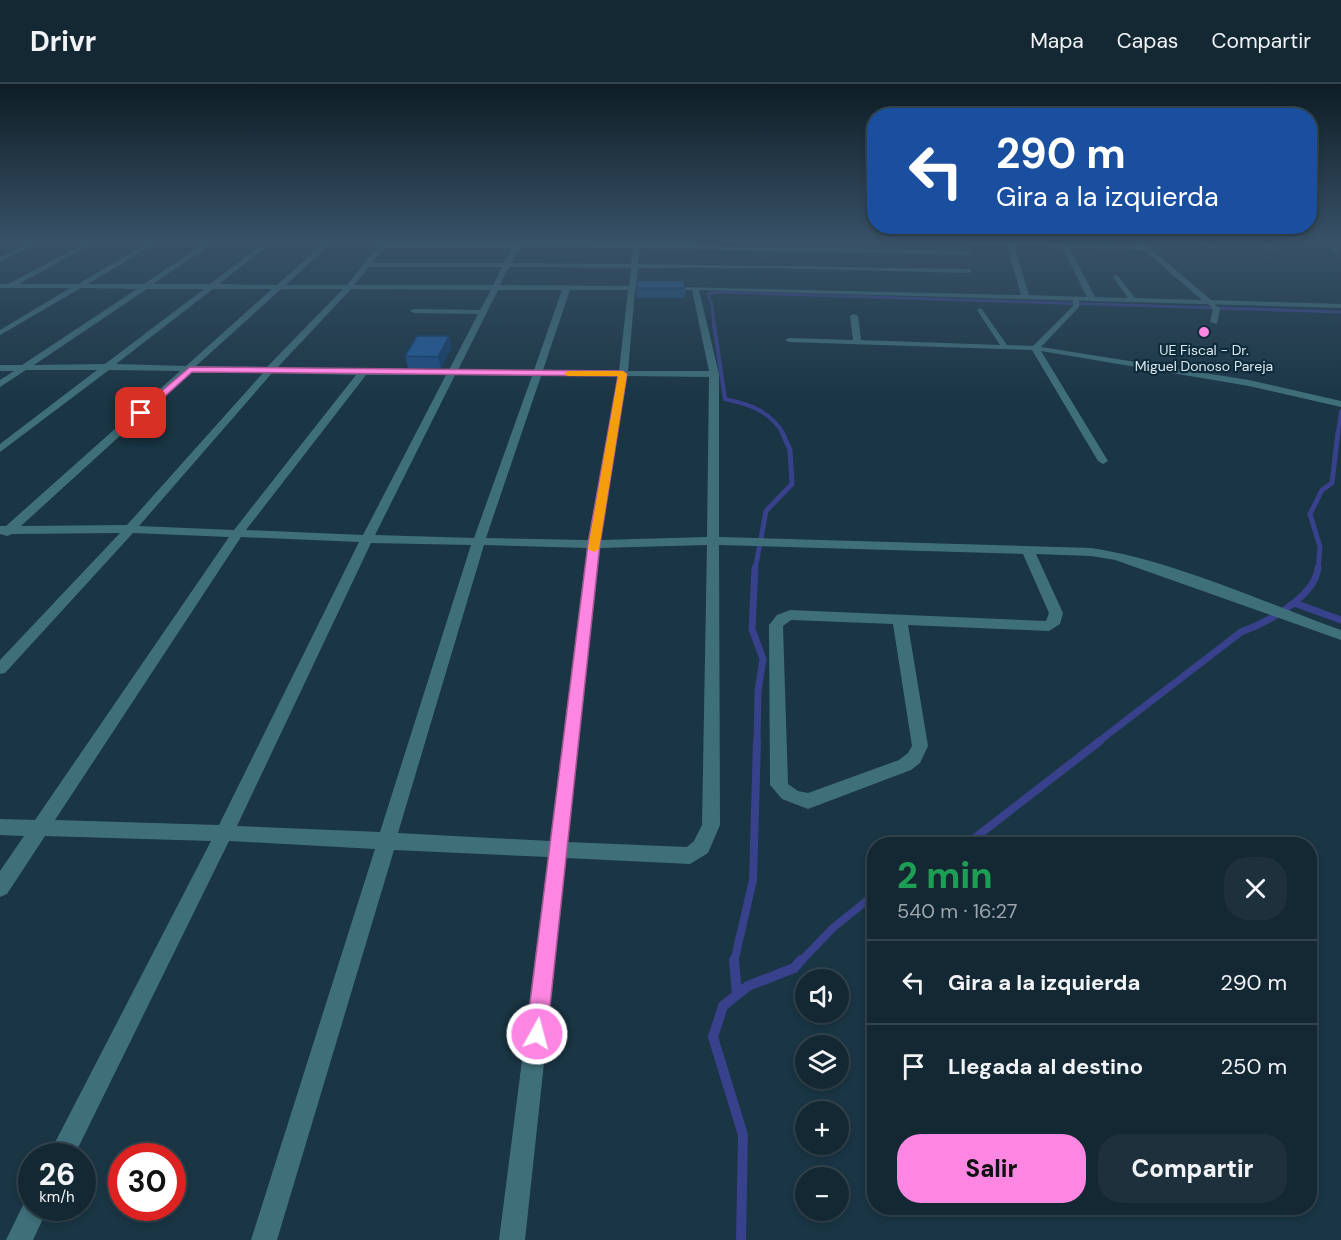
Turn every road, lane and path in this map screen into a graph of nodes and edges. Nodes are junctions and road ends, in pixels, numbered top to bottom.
1 (65, 295) edge
2 (134, 295) edge
3 (203, 295) edge
4 (271, 295) edge
5 (341, 295) edge
6 (491, 295) edge
7 (564, 295) edge
8 (629, 295) edge
9 (697, 295) edge
10 (1006, 295) edge
11 (1090, 295) edge
12 (1130, 295) edge
13 (1201, 295) edge
14 (1026, 297) joint
15 (1076, 298) junction
16 (1092, 299) junction
17 (1134, 300) junction
18 (1209, 302) junction
19 (1341, 306) edge
20 (981, 310) dead end
21 (414, 311) dead end
22 (483, 312) junction
23 (854, 316) dead end
24 (1214, 322) dead end
25 (0, 333) edge
26 (789, 340) dead end
27 (857, 342) junction
28 (1005, 346) junction
29 (1035, 348) junction
30 (24, 367) junction
31 (108, 367) junction
32 (0, 368) edge
33 (190, 369) junction
34 (270, 370) junction
35 (363, 372) junction
36 (453, 373) junction
37 (538, 374) junction
38 (623, 374) junction
39 (714, 375) junction
40 (0, 384) edge
41 (1341, 404) edge
42 (0, 449) edge
43 (1103, 461) dead end
44 (130, 529) junction
45 (3, 533) edge
46 (237, 534) junction
47 (367, 539) junction
48 (479, 541) junction
49 (714, 542) junction
50 (594, 544) junction
51 (1028, 550) junction
52 (900, 621) junction
53 (1341, 635) edge
54 (0, 669) edge
55 (0, 827) edge
56 (41, 829) junction
57 (224, 833) junction
58 (386, 841) junction
59 (558, 850) junction
60 (0, 888) edge
61 (68, 1143) edge
62 (28, 1221) edge
63 (19, 1240) edge
64 (264, 1240) edge
65 (512, 1240) edge

1 - 25 street
2 - 30 street
3 - 31 street
4 - 33 street
5 - 34 street
6 - 22 street
7 - 37 street
8 - 38 street
9 - 39 street
10 - 14 street
11 - 16 street
12 - 17 street
13 - 18 street
14 - 15 street
15 - 16 street
15 - 29 lane
16 - 17 street
17 - 18 street
18 - 19 street
18 - 24 lane
20 - 28 lane
21 - 22 street
22 - 36 street
23 - 27 lane
26 - 27 lane
27 - 28 lane
28 - 29 lane
29 - 41 lane
29 - 43 lane
30 - 31 street
30 - 32 street
30 - 40 street
31 - 33 street
31 - 42 street
33 - 34 street
33 - 45 street
34 - 35 street
34 - 44 street
35 - 36 street
35 - 46 street
36 - 37 street
36 - 47 street
37 - 38 street
37 - 48 street
38 - 39 street
38 - 50 street
39 - 49 street
44 - 45 street
44 - 46 street
44 - 54 street
46 - 47 street
46 - 56 street
47 - 48 street
47 - 57 street
48 - 50 street
48 - 58 street
49 - 50 street
49 - 51 street
49 - 59 street
50 - 59 street
51 - 52 street
51 - 53 street
52 - 52 street
55 - 56 street
56 - 57 street
56 - 60 street
57 - 58 street
57 - 61 street
58 - 59 street
58 - 64 street
59 - 65 street
62 - 63 street

